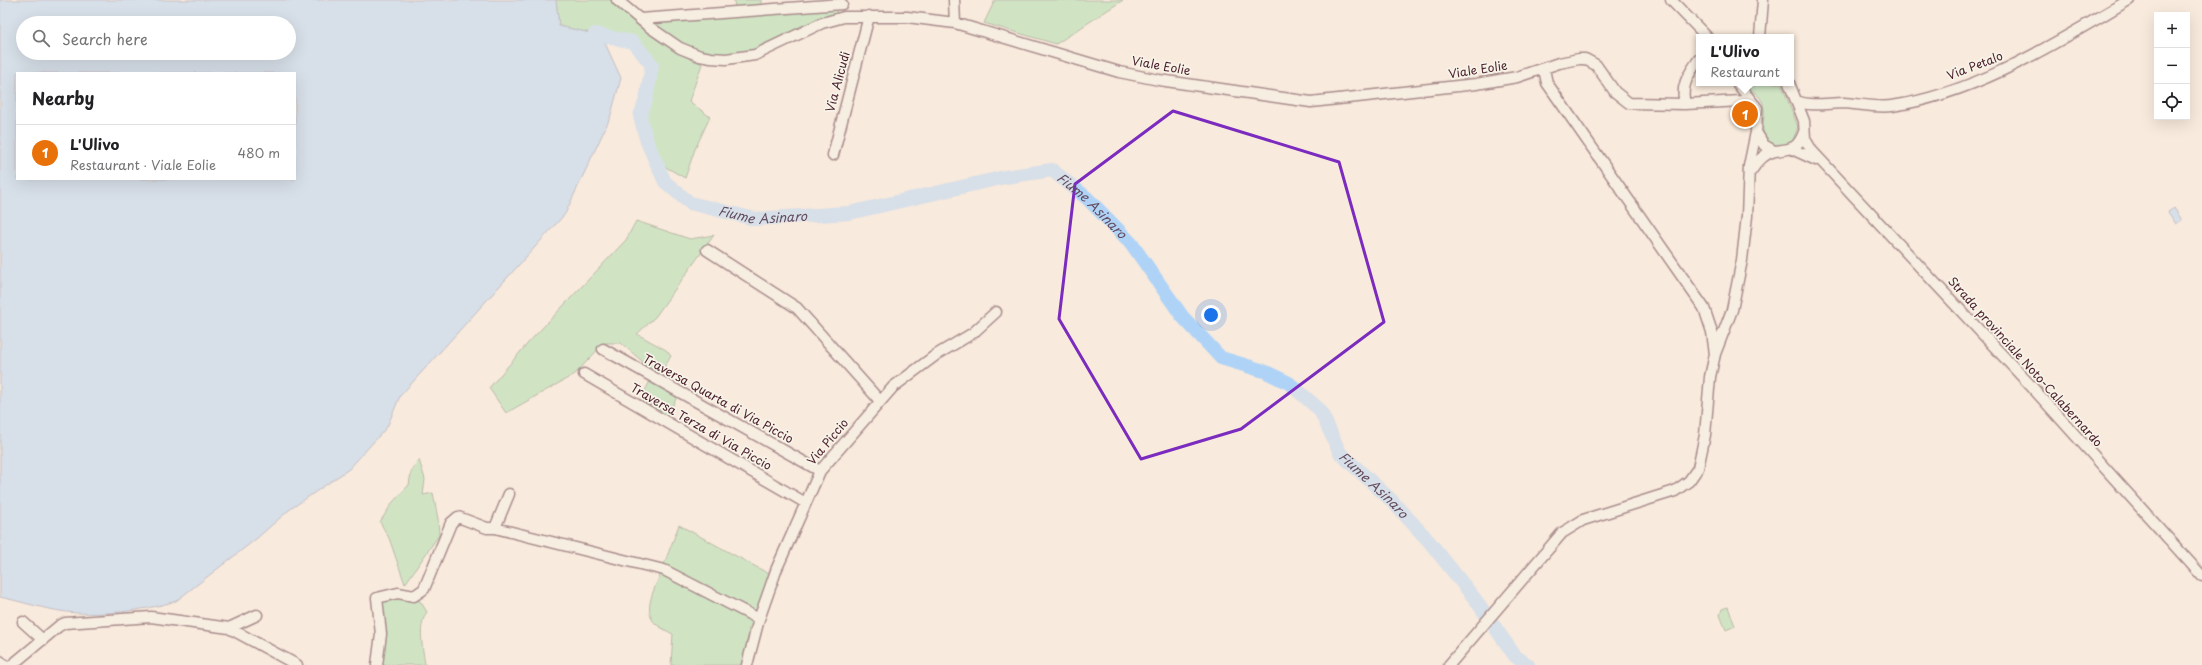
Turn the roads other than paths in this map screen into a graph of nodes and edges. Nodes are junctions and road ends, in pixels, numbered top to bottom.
1 (617, 0) edge
2 (954, 0) edge
3 (1671, 0) edge
4 (1763, 0) edge
5 (2129, 0) edge
6 (842, 2) edge
7 (868, 16) junction
8 (844, 17) junction
9 (640, 19) junction
10 (955, 23) junction
11 (1761, 26) junction
12 (1704, 34) edge
13 (1760, 34) edge
14 (1764, 34) edge
15 (1696, 64) edge
16 (1544, 69) junction
17 (1735, 86) edge
18 (1739, 86) edge
19 (1790, 86) edge
20 (1796, 101) junction
21 (1710, 103) junction
22 (1686, 104) junction
23 (1816, 104) junction
24 (1755, 105) junction
25 (1804, 126) junction
26 (1756, 132) junction
27 (1792, 149) junction
28 (1774, 151) junction
29 (833, 155) dead end
30 (1828, 167) junction
31 (1750, 173) junction
32 (707, 250) dead end
33 (996, 312) dead end
34 (603, 349) dead end
35 (1715, 354) junction
36 (584, 374) dead end
37 (880, 401) junction
38 (820, 471) junction
39 (509, 494) dead end
40 (804, 502) junction
41 (495, 528) junction
42 (2202, 576) edge
43 (257, 614) dead end
44 (759, 619) junction
45 (22, 622) dead end
46 (229, 628) junction
47 (42, 640) junction
48 (0, 661) edge
49 (4, 665) edge
50 (12, 665) edge
51 (297, 665) edge
52 (377, 665) edge
53 (747, 665) edge
54 (1449, 665) edge

1 - 9 street, Viale Eolie
2 - 10 street
3 - 12 street
4 - 11 street
5 - 23 street, Via Petalo
6 - 8 street
6 - 9 street
7 - 8 street, Viale Eolie
7 - 10 street, Viale Eolie
7 - 29 street, Via Alicudi
8 - 9 street, Viale Eolie
10 - 16 street, Viale Eolie
11 - 13 street
11 - 14 street
15 - 22 street
16 - 22 street, Viale Eolie
16 - 35 street
17 - 21 street
18 - 24 street
19 - 20 street, Strada provinciale Noto-Calabernardo
20 - 23 street, Via Petalo
20 - 25 street, Strada provinciale Noto-Calabernardo
21 - 22 street, Viale Eolie
21 - 24 street, Viale Eolie
23 - 25 street
24 - 26 street
25 - 27 street
25 - 30 street, Strada provinciale Noto-Calabernardo
26 - 28 street
26 - 31 street
27 - 28 street
27 - 30 street
28 - 31 street
30 - 42 street, Strada provinciale Noto-Calabernardo
31 - 35 street
32 - 37 street
33 - 37 street, Via Piccio
34 - 38 street, Traversa Quarta di Via Piccio
35 - 54 street
36 - 40 street, Traversa Terza di Via Piccio
37 - 38 street, Via Piccio
38 - 40 street, Via Piccio
39 - 41 street
40 - 44 street, Via Piccio
41 - 44 street
41 - 52 street
43 - 46 street
44 - 53 street, Via Piccio
45 - 47 street
46 - 47 street
46 - 51 street
47 - 50 street
48 - 49 street

